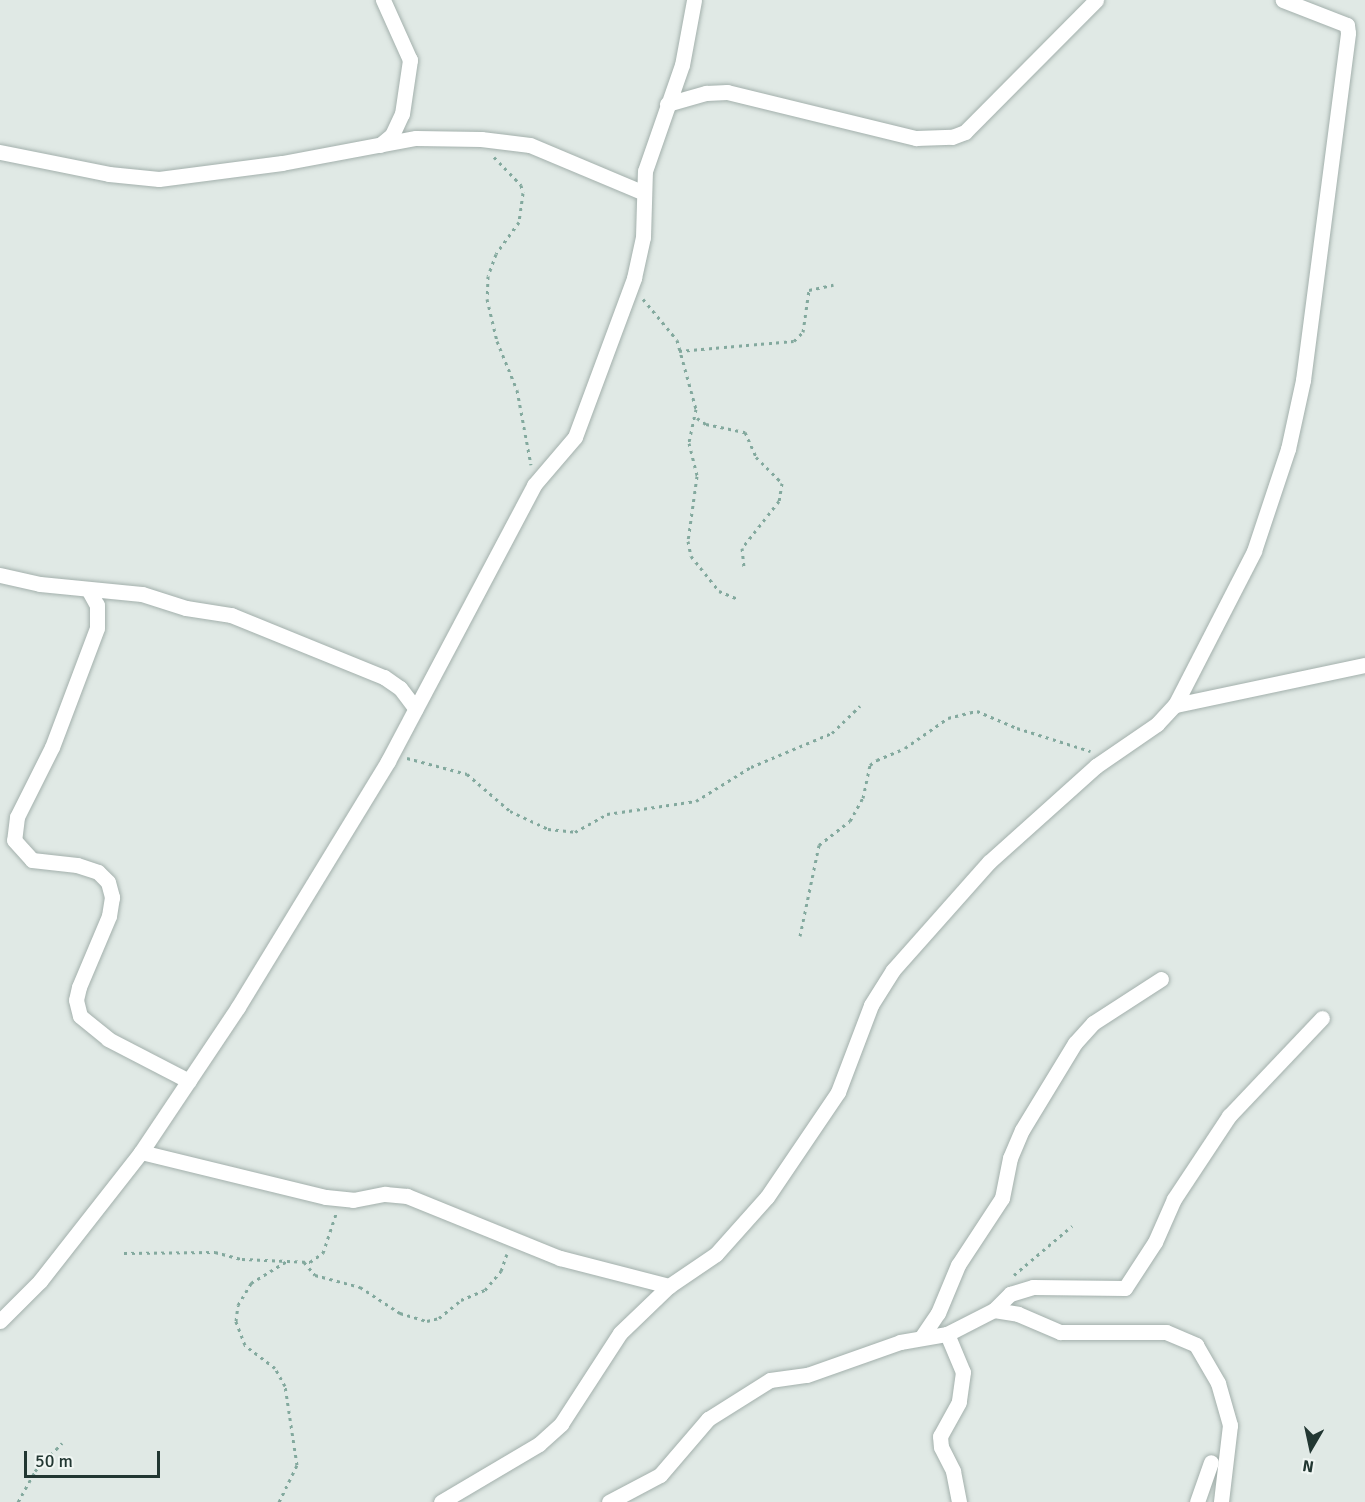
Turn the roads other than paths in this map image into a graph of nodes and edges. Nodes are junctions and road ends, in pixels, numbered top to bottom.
1 (383, 0) edge
2 (694, 0) edge
3 (1096, 0) edge
4 (1283, 0) edge
5 (667, 104) junction
6 (380, 145) junction
7 (0, 152) edge
8 (642, 192) junction
9 (0, 575) edge
10 (88, 589) junction
11 (1365, 665) edge
12 (1175, 705) junction
13 (416, 709) junction
14 (1161, 979) dead end
15 (1322, 1018) dead end
16 (189, 1081) junction
17 (141, 1152) junction
18 (669, 1286) junction
19 (998, 1305) junction
20 (0, 1321) edge
21 (947, 1334) junction
22 (921, 1338) junction
23 (1211, 1462) dead end
24 (441, 1502) edge
25 (609, 1502) edge
26 (958, 1502) edge
27 (1197, 1502) edge
28 (1221, 1502) edge

1 - 6 street
2 - 5 street
3 - 5 street
4 - 12 street
5 - 8 street
6 - 7 street
6 - 8 street
8 - 13 street
9 - 10 street
10 - 13 street
10 - 16 street
11 - 12 street
12 - 18 street
13 - 16 street
14 - 22 street
15 - 19 street
16 - 17 street
17 - 18 street
17 - 20 street
18 - 24 street
19 - 21 street
19 - 28 street
21 - 22 street
21 - 26 street
22 - 25 street
23 - 27 street

